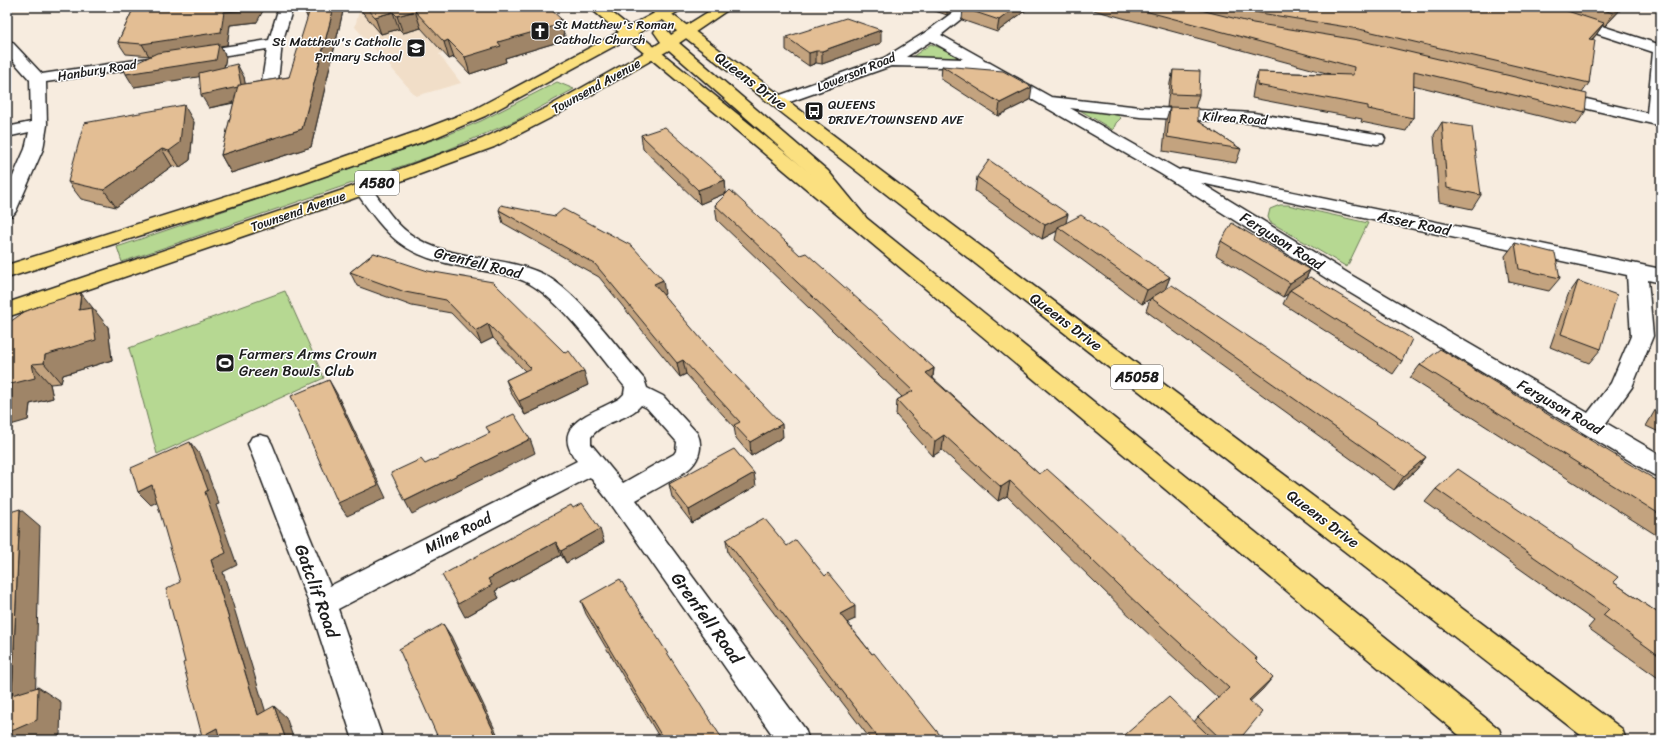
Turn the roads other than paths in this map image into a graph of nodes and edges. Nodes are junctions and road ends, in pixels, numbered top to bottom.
1 (286, 7) edge
2 (596, 7) edge
3 (725, 7) edge
4 (969, 7) edge
5 (1529, 7) edge
6 (664, 10) edge
7 (628, 33) junction
8 (931, 36) junction
9 (275, 43) junction
10 (670, 43) junction
11 (7, 45) edge
12 (1661, 50) edge
13 (889, 62) junction
14 (985, 66) junction
15 (38, 79) junction
16 (270, 81) edge
17 (1538, 93) edge
18 (1045, 100) junction
19 (778, 101) junction
20 (1140, 112) junction
21 (1658, 120) edge
22 (39, 125) junction
23 (7, 132) edge
24 (1377, 139) dead end
25 (1120, 145) junction
26 (1167, 170) junction
27 (363, 189) junction
28 (1267, 192) junction
29 (7, 211) edge
30 (1245, 218) junction
31 (1637, 271) junction
32 (7, 272) edge
33 (1661, 276) edge
34 (7, 310) edge
35 (636, 393) junction
36 (1591, 425) junction
37 (260, 444) dead end
38 (593, 464) junction
39 (1661, 467) edge
40 (620, 497) junction
41 (323, 603) junction
42 (368, 740) edge
43 (794, 740) edge
44 (1488, 740) edge
45 (1611, 740) edge

1 - 9 street
2 - 7 main road, Queens Drive / A5058
3 - 10 main road, Townsend Avenue / A580
4 - 8 street, Lowerson Road
5 - 12 street
6 - 7 main road, Townsend Avenue / A580
6 - 10 main road, Queens Drive / A5058
7 - 10 main road, Queens Drive / A5058
7 - 32 main road, Townsend Avenue / A580
8 - 13 street, Lowerson Road
8 - 14 street
9 - 15 street, Hanbury Road
9 - 16 street
10 - 19 main road, Queens Drive / A5058
10 - 27 main road, Townsend Avenue / A580
10 - 44 main road, Queens Drive / A5058
11 - 15 street
12 - 21 street
13 - 14 street, Ferguson Road
13 - 19 street, Lowerson Road
14 - 18 street, Ferguson Road
15 - 22 street
17 - 21 street
18 - 20 street, Kilrea Road
18 - 25 street, Ferguson Road
19 - 45 main road, Queens Drive / A5058
20 - 24 street, Kilrea Road
20 - 25 street
22 - 23 street
22 - 29 street
25 - 26 street, Ferguson Road
26 - 28 street, Asser Road
26 - 30 street, Ferguson Road
27 - 34 main road, Townsend Avenue / A580
27 - 35 street, Grenfell Road
28 - 30 street
28 - 31 street, Asser Road
30 - 36 street, Ferguson Road
31 - 33 street, Asser Road
31 - 36 street
35 - 38 street, Grenfell Road
35 - 40 street
36 - 39 street, Ferguson Road
37 - 41 street, Gatclif Road
38 - 40 street, Grenfell Road
38 - 41 street, Milne Road
40 - 43 street, Grenfell Road
41 - 42 street, Gatclif Road

